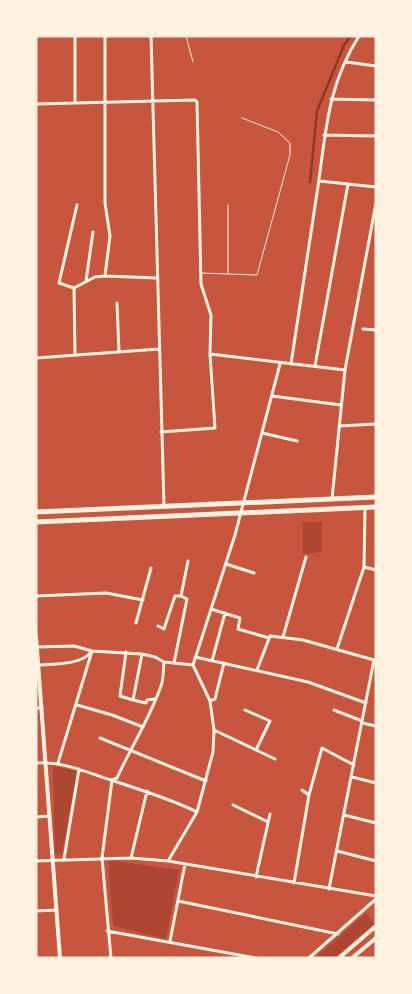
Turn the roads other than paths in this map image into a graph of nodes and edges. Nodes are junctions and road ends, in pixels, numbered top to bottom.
1 (75, 36) edge
2 (105, 36) edge
3 (151, 36) edge
4 (186, 36) edge
5 (359, 36) edge
6 (193, 62) dead end
7 (346, 62) junction
8 (376, 66) edge
9 (331, 99) junction
10 (152, 100) junction
11 (376, 100) edge
12 (105, 101) junction
13 (75, 102) junction
14 (36, 104) edge
15 (242, 118) dead end
16 (324, 135) junction
17 (376, 136) edge
18 (319, 181) junction
19 (348, 184) junction
20 (376, 187) edge
21 (376, 203) edge
22 (78, 205) dead end
23 (228, 205) dead end
24 (93, 232) dead end
25 (201, 274) junction
26 (228, 274) junction
27 (105, 276) junction
28 (157, 278) junction
29 (86, 282) junction
30 (74, 288) junction
31 (117, 303) dead end
32 (363, 329) dead end
33 (376, 330) edge
34 (159, 349) junction
35 (119, 352) junction
36 (210, 354) junction
37 (75, 355) junction
38 (36, 358) edge
39 (280, 364) junction
40 (291, 364) junction
41 (315, 366) junction
42 (345, 370) junction
43 (272, 396) junction
44 (341, 405) junction
45 (376, 424) edge
46 (339, 426) junction
47 (161, 432) junction
48 (262, 434) junction
49 (297, 441) dead end
50 (376, 497) edge
51 (332, 500) junction
52 (243, 503) junction
53 (164, 506) junction
54 (365, 508) junction
55 (376, 508) edge
56 (36, 512) edge
57 (240, 514) junction
58 (36, 522) edge
59 (306, 557) dead end
60 (188, 561) dead end
61 (226, 564) junction
62 (364, 567) junction
63 (151, 568) dead end
64 (376, 570) edge
65 (254, 573) dead end
66 (36, 596) edge
67 (181, 596) junction
68 (143, 600) junction
69 (211, 609) junction
70 (225, 613) junction
71 (136, 623) dead end
72 (158, 626) dead end
73 (36, 636) edge
74 (283, 637) junction
75 (269, 638) junction
76 (37, 648) edge
77 (337, 649) junction
78 (92, 651) junction
79 (126, 652) junction
80 (142, 654) junction
81 (37, 656) edge
82 (195, 657) junction
83 (212, 661) junction
84 (164, 662) junction
85 (174, 663) junction
86 (224, 663) junction
87 (38, 665) junction
88 (193, 665) junction
89 (375, 667) edge
90 (258, 670) junction
91 (155, 699) junction
92 (133, 700) junction
93 (210, 701) junction
94 (366, 703) junction
95 (77, 705) junction
96 (36, 708) edge
97 (42, 708) junction
98 (245, 710) dead end
99 (334, 710) dead end
100 (362, 722) junction
101 (376, 726) edge
102 (143, 727) junction
103 (214, 730) junction
104 (100, 738) dead end
105 (130, 749) junction
106 (256, 750) junction
107 (276, 759) dead end
108 (36, 762) edge
109 (46, 762) junction
110 (58, 763) junction
111 (354, 765) junction
112 (79, 769) junction
113 (352, 777) junction
114 (112, 780) junction
115 (206, 781) junction
116 (376, 783) edge
117 (302, 790) dead end
118 (147, 791) junction
119 (309, 795) junction
120 (234, 805) dead end
121 (197, 812) junction
122 (270, 814) dead end
123 (50, 816) junction
124 (344, 816) junction
125 (36, 817) edge
126 (268, 822) junction
127 (376, 823) edge
128 (337, 851) junction
129 (102, 858) junction
130 (131, 858) junction
131 (64, 859) junction
132 (53, 860) junction
133 (36, 861) edge
134 (168, 861) junction
135 (376, 861) edge
136 (185, 864) junction
137 (256, 877) junction
138 (294, 883) junction
139 (330, 889) junction
140 (376, 897) edge
141 (178, 901) junction
142 (57, 910) junction
143 (36, 911) edge
144 (376, 926) edge
145 (107, 931) junction
146 (338, 934) junction
147 (376, 938) edge
148 (170, 941) junction
149 (60, 958) edge
150 (111, 958) edge
151 (256, 958) edge
152 (309, 958) edge
153 (338, 958) edge
154 (352, 958) edge

1 - 13 street
2 - 12 street
3 - 10 street
4 - 6 lane
5 - 7 street
7 - 8 street
7 - 9 street
9 - 11 street
9 - 16 street
10 - 12 street
10 - 25 street
10 - 28 street
12 - 13 street
12 - 27 street
13 - 14 street
15 - 26 lane
16 - 17 street
16 - 18 street
18 - 19 street
18 - 40 street
19 - 20 street
19 - 41 street
21 - 42 street
22 - 30 street
23 - 26 lane
24 - 29 street
25 - 26 lane
25 - 36 street
27 - 28 street
27 - 29 street
28 - 34 street
29 - 30 street
30 - 37 street
31 - 35 street
32 - 33 street
34 - 35 street
34 - 47 street
35 - 37 street
36 - 39 street
36 - 47 street
37 - 38 street
39 - 40 street
39 - 43 street
40 - 41 street
41 - 42 street
42 - 44 street
43 - 44 street
43 - 48 street
44 - 46 street
45 - 46 street
46 - 51 street
47 - 53 street
48 - 49 street
48 - 52 street
50 - 51 main road
51 - 52 main road
52 - 53 main road
52 - 57 street
53 - 56 main road
54 - 55 main road
54 - 57 main road
54 - 62 street
57 - 58 main road
57 - 61 street
59 - 74 street
60 - 67 street
61 - 65 street
61 - 69 street
62 - 64 street
62 - 77 street
63 - 68 street
66 - 68 street
67 - 72 street
67 - 85 street
68 - 71 street
69 - 70 street
69 - 82 street
70 - 75 street
70 - 83 street
73 - 76 street
74 - 75 street
74 - 77 street
75 - 90 street
76 - 78 street
76 - 81 street
77 - 89 street
78 - 79 street
78 - 87 street
78 - 95 street
79 - 80 street
79 - 92 street
80 - 84 street
80 - 92 street
81 - 87 street
82 - 83 street
82 - 88 street
83 - 86 street
84 - 85 street
84 - 91 street
85 - 88 street
86 - 90 street
86 - 93 street
87 - 97 street
88 - 93 street
89 - 94 street
90 - 94 street
91 - 92 street
91 - 102 street
93 - 103 street
94 - 100 street
95 - 102 street
95 - 110 street
96 - 97 street
97 - 109 street
98 - 106 street
99 - 100 street
100 - 101 street
100 - 111 street
102 - 105 street
103 - 106 street
103 - 115 street
104 - 105 street
105 - 114 street
105 - 115 street
106 - 107 street
108 - 109 street
109 - 110 street
109 - 123 street
110 - 112 street
111 - 113 street
111 - 119 street
112 - 114 street
112 - 131 street
113 - 116 street
113 - 124 street
114 - 118 street
114 - 129 street
115 - 121 street
117 - 119 street
118 - 121 street
118 - 130 street
119 - 138 street
120 - 126 street
121 - 134 street
122 - 126 street
123 - 125 street
123 - 132 street
124 - 127 street
124 - 128 street
126 - 137 street
128 - 135 street
128 - 139 street
129 - 130 street
129 - 131 street
129 - 145 street
130 - 134 street
131 - 132 street
132 - 133 street
132 - 142 street
134 - 136 street
136 - 137 street
136 - 141 street
137 - 138 street
138 - 139 street
139 - 140 street
140 - 146 street
141 - 146 street
141 - 148 street
142 - 143 street
142 - 149 street
144 - 153 street
145 - 148 street
145 - 150 street
146 - 152 street
147 - 154 street
148 - 151 street

